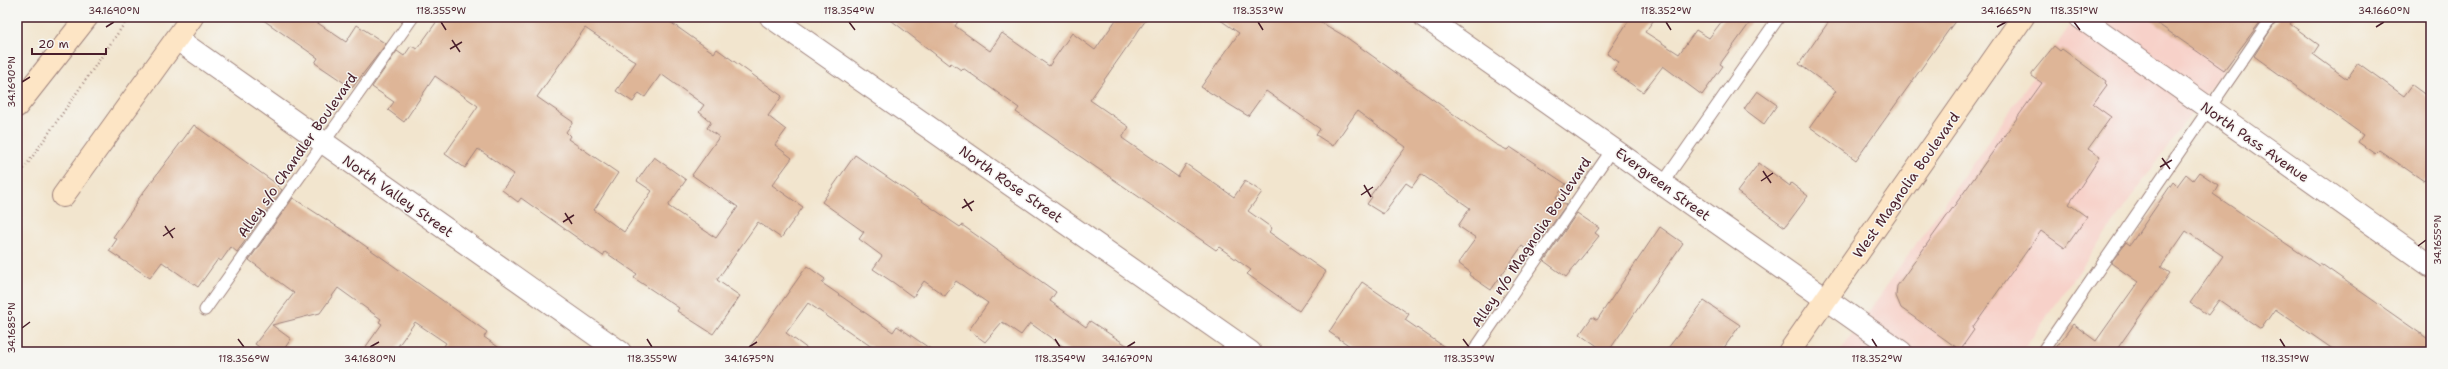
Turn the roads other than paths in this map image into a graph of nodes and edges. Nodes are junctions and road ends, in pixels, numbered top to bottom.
1 (87, 17) edge
2 (192, 17) edge
3 (413, 17) edge
4 (771, 17) edge
5 (1425, 17) edge
6 (1779, 17) edge
7 (2023, 17) edge
8 (2080, 17) edge
9 (2272, 17) edge
10 (177, 39) junction
11 (17, 106) edge
12 (2208, 110) junction
13 (324, 144) junction
14 (1613, 148) junction
15 (1662, 184) junction
16 (63, 196) dead end
17 (2431, 266) edge
18 (1825, 299) junction
19 (205, 310) dead end
20 (620, 352) edge
21 (1250, 352) edge
22 (1473, 352) edge
23 (1789, 352) edge
24 (1901, 352) edge
25 (2042, 352) edge

1 - 11 main road
2 - 10 main road
3 - 13 lane, Alley s/o Chandler Boulevard
4 - 21 street, North Rose Street
5 - 14 street, Evergreen Street
6 - 15 lane
7 - 18 main road, West Magnolia Boulevard
8 - 12 street, North Pass Avenue
9 - 12 lane
10 - 13 street, North Valley Street
10 - 16 main road
12 - 17 street, North Pass Avenue
12 - 25 lane
13 - 19 lane, Alley s/o Chandler Boulevard
13 - 20 street, North Valley Street
14 - 15 street, Evergreen Street
14 - 22 lane, Alley n/o Magnolia Boulevard
15 - 18 street, Evergreen Street
18 - 23 main road, West Magnolia Boulevard
18 - 24 street, Evergreen Street

